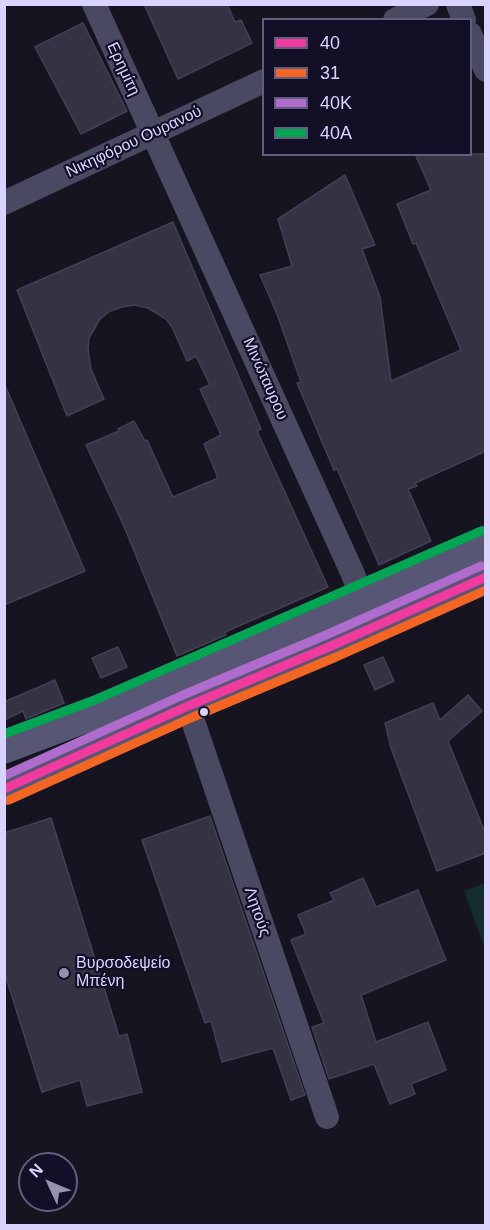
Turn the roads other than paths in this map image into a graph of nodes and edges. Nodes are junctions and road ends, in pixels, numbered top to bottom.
1 (94, 4) edge
2 (427, 4) edge
3 (399, 18) edge
4 (472, 36) edge
5 (486, 70) edge
6 (262, 82) edge
7 (153, 133) junction
8 (4, 203) edge
9 (486, 542) edge
10 (486, 578) edge
11 (362, 596) junction
12 (374, 626) junction
13 (188, 706) junction
14 (4, 747) edge
15 (4, 789) edge
16 (327, 1117) dead end

1 - 7 street, Ερημίτη
2 - 3 street
4 - 5 street
6 - 7 street, Νικηφόρου Ουρανού
7 - 8 street, Νικηφόρου Ουρανού
7 - 11 street, Μινώταυρου
9 - 11 main road
10 - 12 main road
11 - 12 street, Μινώταυρου
11 - 14 main road
12 - 13 main road
13 - 15 main road
13 - 16 street, Λητούς

